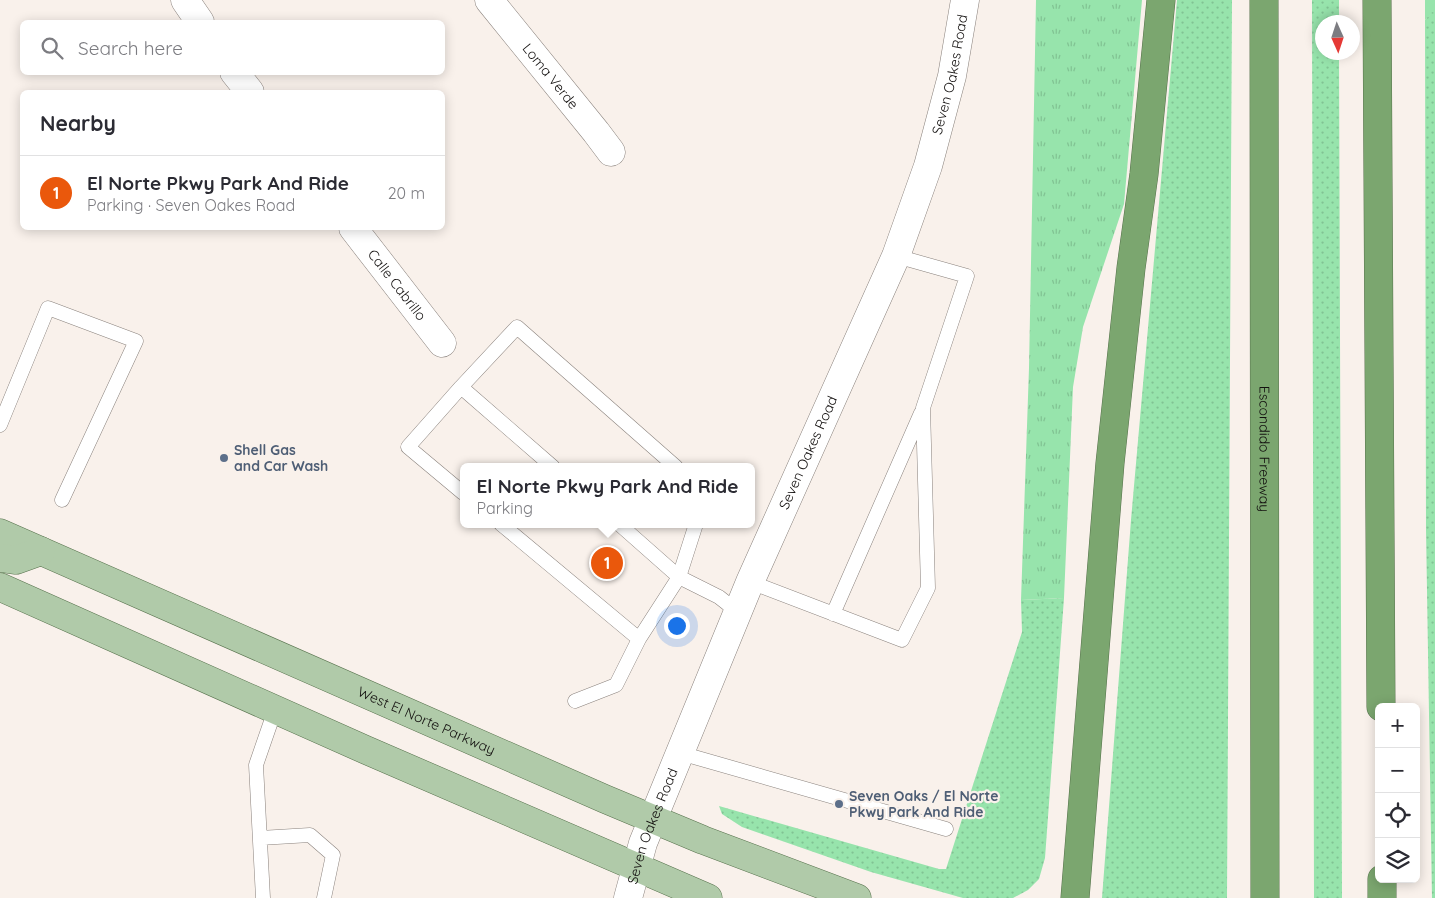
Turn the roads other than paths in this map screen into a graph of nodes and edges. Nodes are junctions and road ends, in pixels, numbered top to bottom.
1 (185, 0) edge
2 (489, 0) edge
3 (965, 0) edge
4 (1161, 0) edge
5 (1264, 0) edge
6 (1377, 0) edge
7 (199, 20) edge
8 (236, 75) edge
9 (248, 90) edge
10 (611, 152) dead end
11 (355, 230) edge
12 (896, 256) junction
13 (442, 342) dead end
14 (461, 387) junction
15 (923, 408) junction
16 (0, 425) edge
17 (548, 463) edge
18 (671, 463) edge
19 (460, 490) edge
20 (62, 500) dead end
21 (506, 528) edge
22 (624, 528) edge
23 (695, 528) edge
24 (0, 533) edge
25 (40, 551) junction
26 (0, 558) edge
27 (679, 577) junction
28 (750, 582) junction
29 (0, 587) edge
30 (738, 612) junction
31 (833, 614) junction
32 (640, 639) junction
33 (575, 701) dead end
34 (1381, 703) edge
35 (275, 710) junction
36 (680, 753) junction
37 (653, 819) junction
38 (946, 829) dead end
39 (260, 838) junction
40 (636, 867) junction
41 (1382, 883) edge
42 (263, 898) edge
43 (324, 898) edge
44 (628, 898) edge
45 (708, 898) edge
46 (858, 898) edge
47 (1075, 898) edge
48 (1265, 898) edge
49 (1382, 898) edge

1 - 7 street
2 - 10 street, Loma Verde
3 - 12 street, Seven Oakes Road
4 - 47 highway
5 - 48 highway, Escondido Freeway
6 - 34 highway
8 - 9 street
11 - 13 street, Calle Cabrillo
12 - 15 lane
12 - 28 street, Seven Oakes Road
14 - 17 lane
14 - 18 lane
14 - 19 lane
15 - 31 lane
15 - 31 lane
16 - 20 lane
21 - 32 lane
22 - 27 lane
23 - 27 lane
24 - 25 main road, West El Norte Parkway
25 - 26 main road
25 - 37 main road, West El Norte Parkway
27 - 30 lane
27 - 32 lane
28 - 30 street, Seven Oakes Road
28 - 31 lane
29 - 35 main road
30 - 36 street, Seven Oakes Road
32 - 33 lane
35 - 39 lane
35 - 40 main road
36 - 37 street, Seven Oakes Road
36 - 38 lane
37 - 40 street, Seven Oakes Road
37 - 46 main road, West El Norte Parkway
39 - 42 lane
39 - 43 lane
40 - 44 street, Seven Oakes Road
40 - 45 main road
41 - 49 highway

